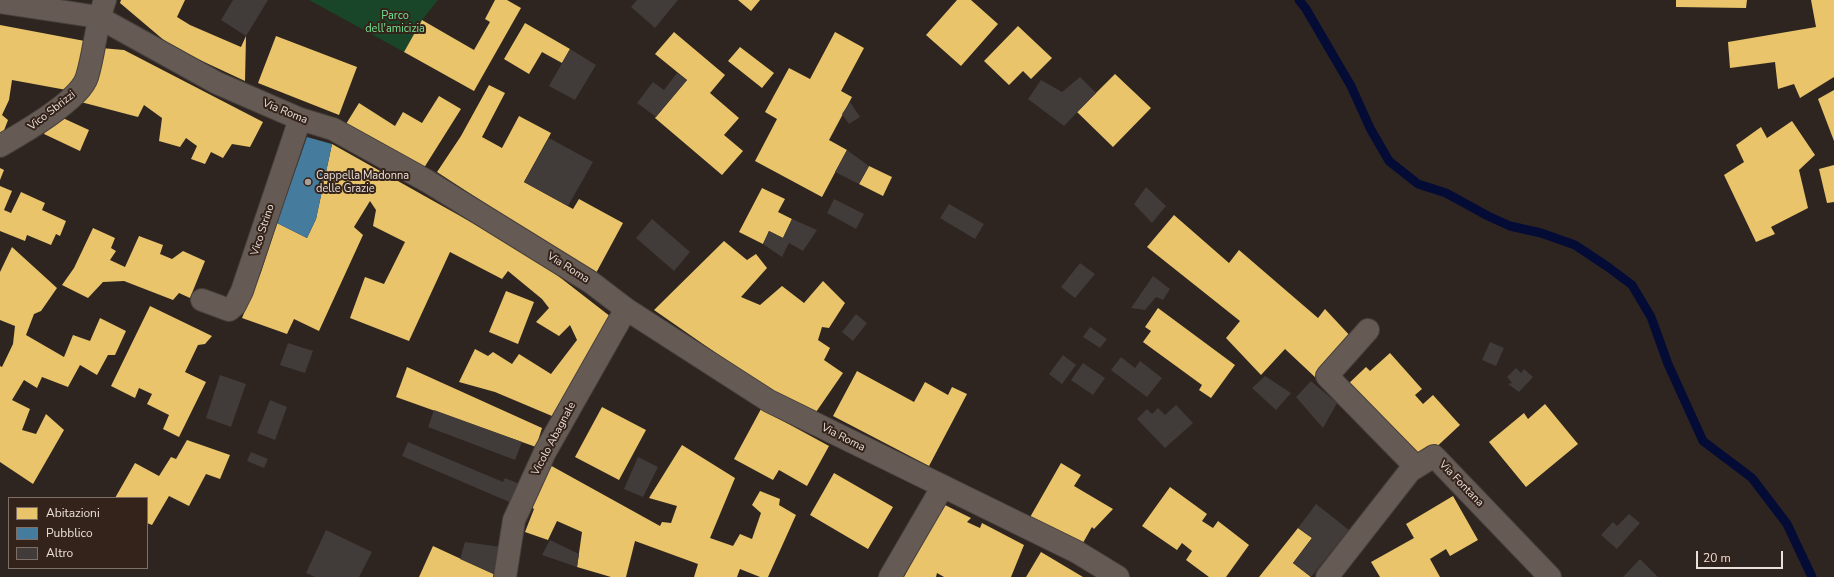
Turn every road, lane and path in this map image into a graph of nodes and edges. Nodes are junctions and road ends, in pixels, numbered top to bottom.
1 (0, 2) edge
2 (102, 9) edge
3 (300, 119) junction
4 (0, 146) edge
5 (202, 300) dead end
6 (626, 309) junction
7 (1368, 330) dead end
8 (1416, 467) junction
9 (943, 486) junction
10 (505, 577) edge
11 (890, 577) edge
12 (1118, 577) edge
13 (1327, 577) edge
14 (1550, 577) edge

1 - 2 street, Via Roma
2 - 3 street, Via Roma
2 - 4 street, Vico Sbrizzi
3 - 5 street, Vico Strino
3 - 6 street, Via Roma
6 - 9 street, Via Roma
6 - 10 street, Vicolo Abagnale
7 - 8 street
8 - 13 street, Via Fontana
8 - 14 street, Via Fontana
9 - 11 street
9 - 12 street, Via Roma

